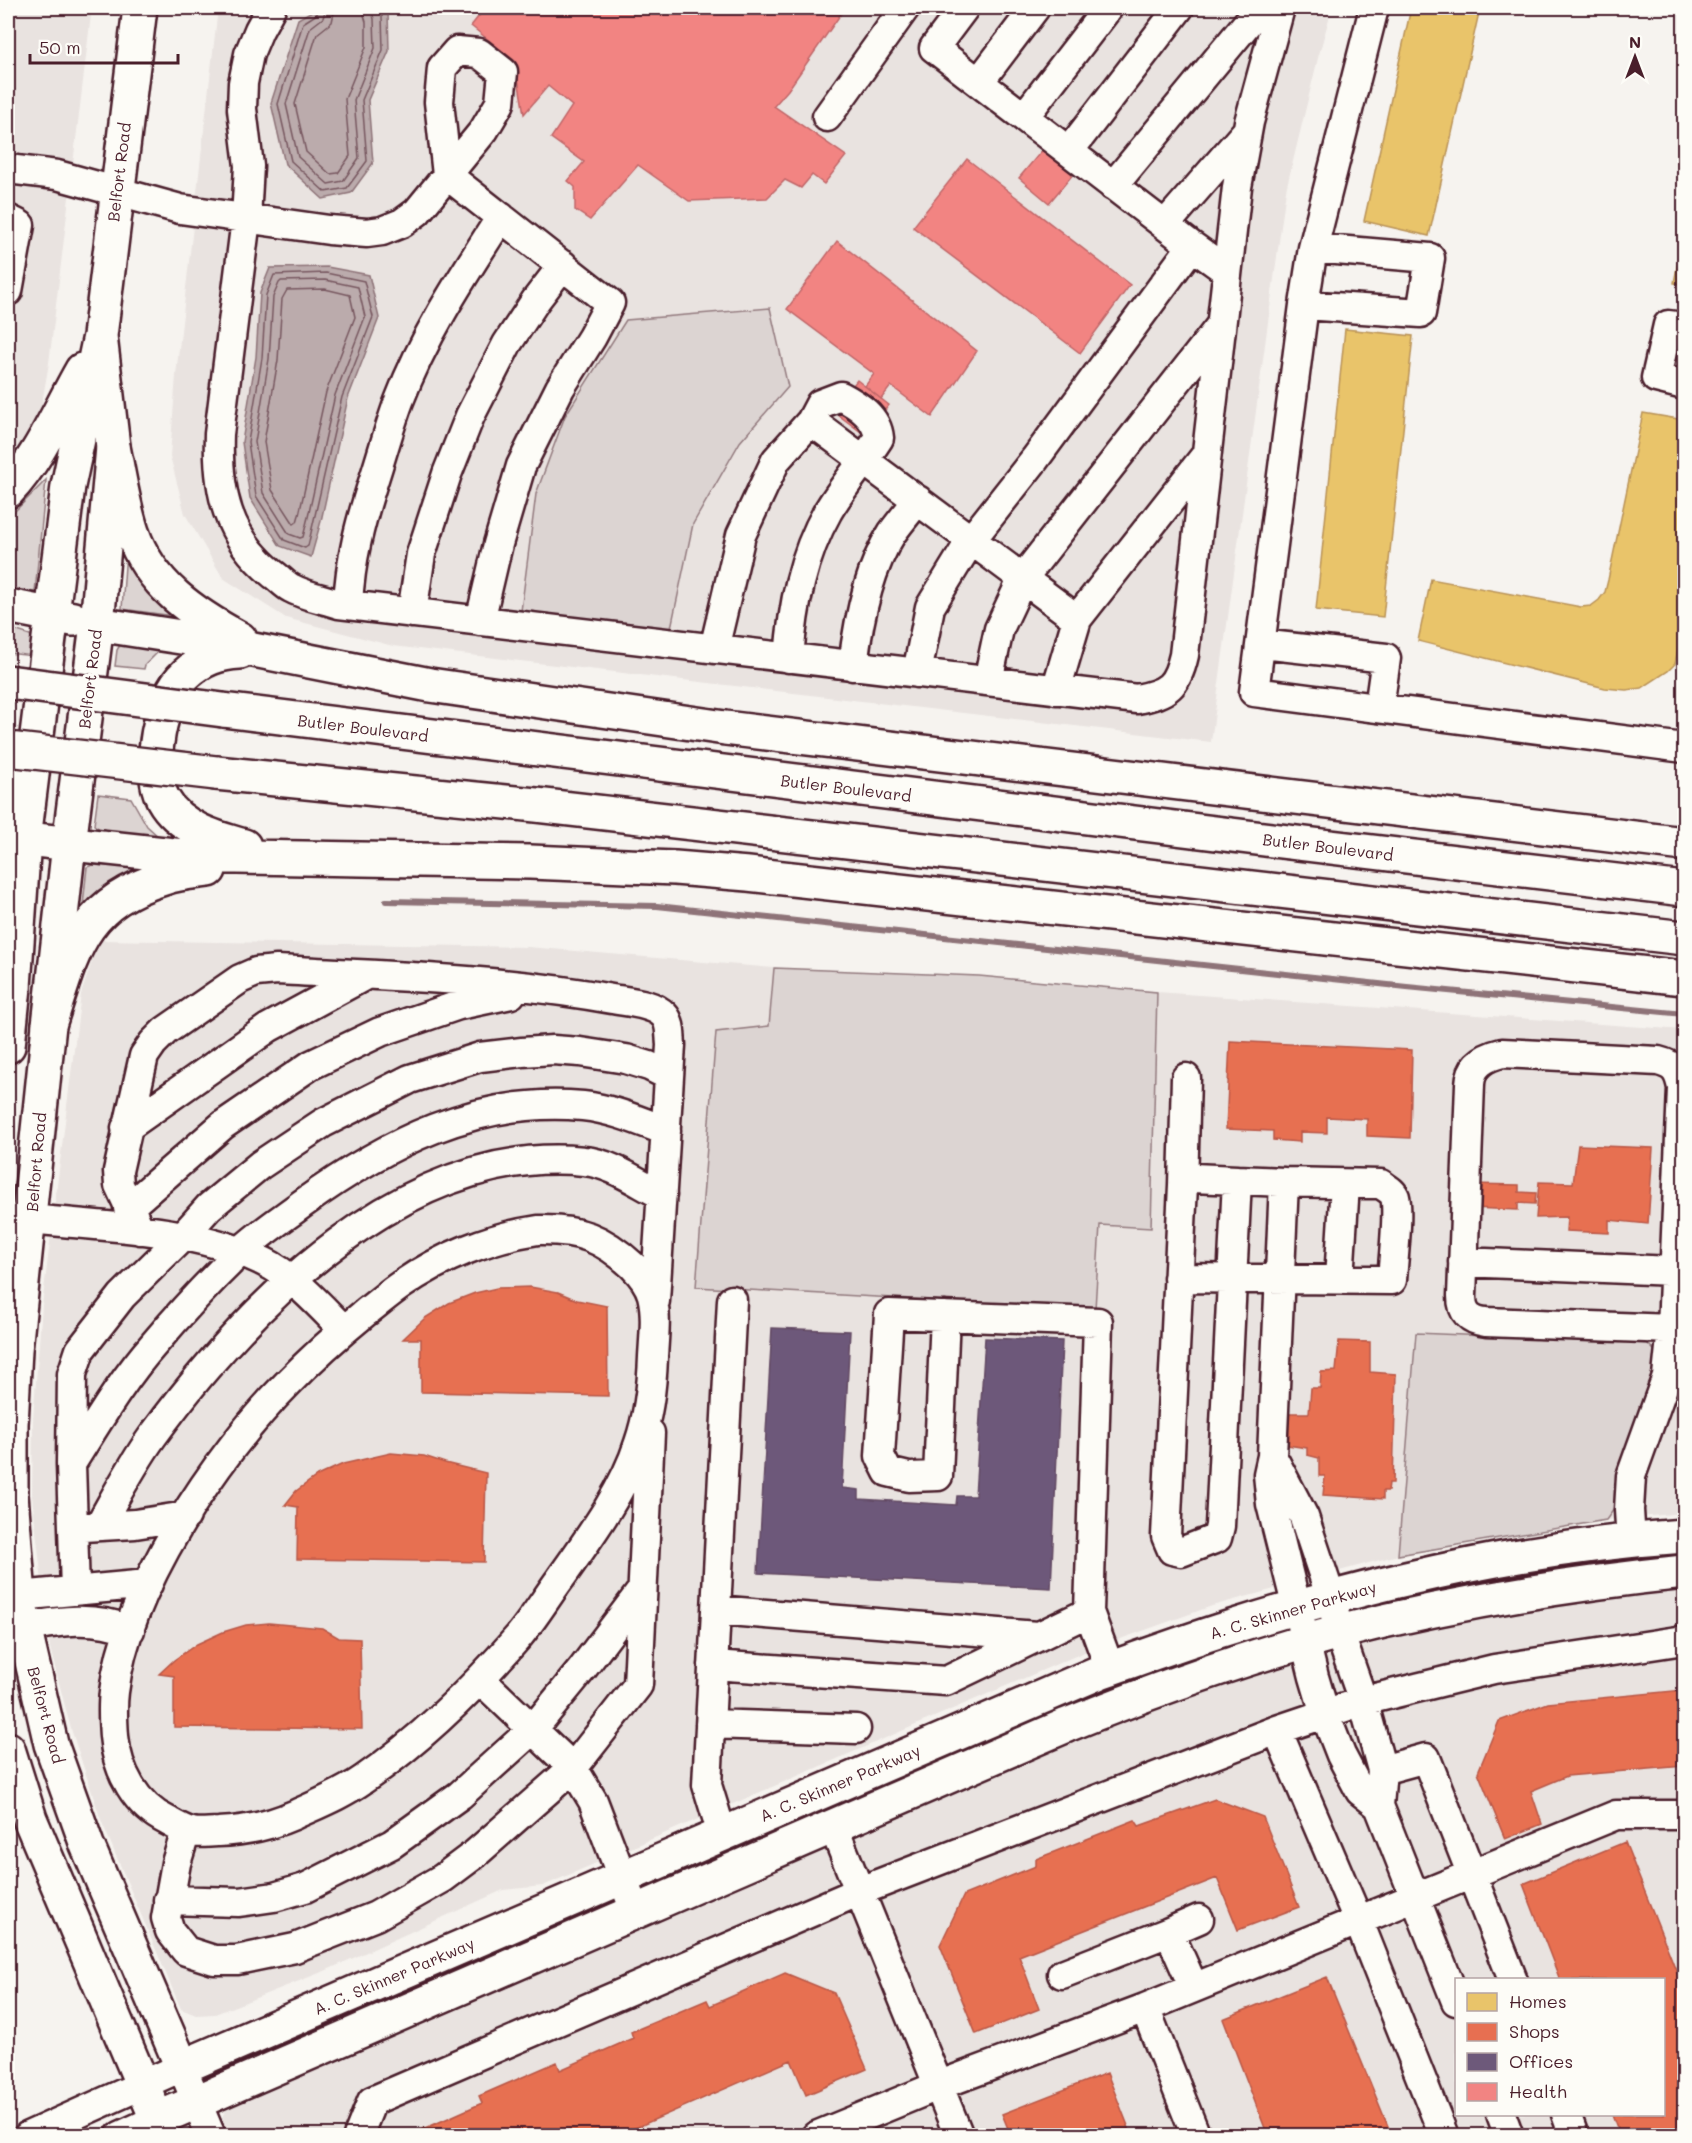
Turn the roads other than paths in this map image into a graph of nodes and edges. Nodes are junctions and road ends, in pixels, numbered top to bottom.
1 (140, 8) edge
2 (271, 8) edge
3 (905, 8) edge
4 (964, 8) edge
5 (1035, 8) edge
6 (1108, 8) edge
7 (1179, 8) edge
8 (1274, 8) edge
9 (1280, 8) edge
10 (1374, 8) edge
11 (979, 82) junction
12 (827, 117) dead end
13 (1024, 117) junction
14 (1248, 130) junction
15 (1069, 151) junction
16 (8, 169) edge
17 (1113, 186) junction
18 (116, 192) junction
19 (501, 217) junction
20 (8, 219) edge
21 (246, 219) junction
22 (1165, 225) junction
23 (1192, 246) junction
24 (1313, 248) junction
25 (562, 265) junction
26 (1227, 271) junction
27 (8, 291) edge
28 (1304, 305) junction
29 (1221, 325) junction
30 (1684, 327) edge
31 (100, 336) junction
32 (1684, 385) edge
33 (811, 421) junction
34 (113, 447) junction
35 (1206, 455) junction
36 (865, 461) junction
37 (8, 492) edge
38 (918, 500) junction
39 (970, 540) junction
40 (1023, 578) junction
41 (348, 605) junction
42 (8, 606) edge
43 (412, 613) junction
44 (53, 615) junction
45 (1077, 619) junction
46 (480, 621) junction
47 (97, 624) junction
48 (1261, 644) junction
49 (714, 649) junction
50 (272, 654) junction
51 (789, 658) junction
52 (853, 666) junction
53 (916, 673) junction
54 (988, 681) junction
55 (8, 682) edge
56 (1056, 690) junction
57 (1379, 708) junction
58 (1684, 748) edge
59 (8, 749) edge
60 (16, 838) edge
61 (69, 844) junction
62 (1684, 844) edge
63 (281, 857) junction
64 (1684, 889) edge
65 (1684, 938) edge
66 (11, 974) edge
67 (366, 975) junction
68 (1684, 978) edge
69 (536, 989) junction
70 (49, 1025) junction
71 (8, 1046) edge
72 (669, 1076) junction
73 (1186, 1078) dead end
74 (126, 1128) junction
75 (666, 1131) junction
76 (1237, 1180) junction
77 (1284, 1182) junction
78 (1345, 1184) junction
79 (1183, 1185) junction
80 (662, 1195) junction
81 (30, 1219) junction
82 (134, 1219) junction
83 (183, 1236) junction
84 (242, 1251) junction
85 (1463, 1262) junction
86 (1673, 1271) junction
87 (1178, 1278) junction
88 (1232, 1278) junction
89 (1279, 1278) junction
90 (1339, 1279) junction
91 (291, 1281) junction
92 (15, 1283) edge
93 (732, 1300) dead end
94 (654, 1315) junction
95 (945, 1316) junction
96 (1672, 1329) junction
97 (344, 1330) junction
98 (651, 1398) junction
99 (1272, 1456) junction
100 (71, 1464) junction
101 (186, 1516) junction
102 (85, 1527) junction
103 (1684, 1536) edge
104 (1631, 1542) junction
105 (1684, 1572) edge
106 (148, 1584) junction
107 (642, 1590) junction
108 (75, 1591) junction
109 (1331, 1598) junction
110 (1298, 1607) junction
111 (716, 1610) junction
112 (1089, 1612) junction
113 (15, 1613) edge
114 (130, 1630) junction
115 (1340, 1632) junction
116 (1039, 1636) junction
117 (1684, 1640) edge
118 (1306, 1642) junction
119 (713, 1665) junction
120 (1110, 1669) junction
121 (480, 1679) junction
122 (1363, 1701) junction
123 (1324, 1713) junction
124 (710, 1724) junction
125 (533, 1729) junction
126 (856, 1729) dead end
127 (1277, 1730) junction
128 (8, 1749) edge
129 (573, 1768) junction
130 (1382, 1770) junction
131 (15, 1797) edge
132 (1379, 1806) junction
133 (1684, 1815) edge
134 (833, 1826) junction
135 (186, 1831) junction
136 (722, 1834) junction
137 (1472, 1875) junction
138 (622, 1876) junction
139 (860, 1891) junction
140 (1416, 1899) junction
141 (168, 1900) junction
142 (635, 1911) junction
143 (1199, 1919) dead end
144 (1359, 1922) junction
145 (1169, 1932) junction
146 (1062, 1974) dead end
147 (1512, 1978) edge
148 (1194, 1988) junction
149 (1455, 1998) edge
150 (1144, 2008) junction
151 (182, 2067) junction
152 (142, 2085) junction
153 (940, 2085) junction
154 (197, 2102) junction
155 (1501, 2116) edge
156 (1566, 2116) edge
157 (161, 2127) edge
158 (951, 2133) edge
159 (28, 2136) edge
160 (120, 2136) edge
161 (211, 2136) edge
162 (358, 2136) edge
163 (816, 2136) edge
164 (1196, 2136) edge
165 (1444, 2136) edge
166 (1509, 2136) edge
167 (1574, 2136) edge

1 - 18 main road, Belfort Road
2 - 21 street
3 - 12 street
4 - 11 street
5 - 11 street
6 - 13 street
7 - 15 street
8 - 17 street
9 - 14 street
10 - 24 street
11 - 13 street
13 - 15 street
14 - 22 street
14 - 26 street
15 - 17 street
16 - 18 street
17 - 22 street
18 - 21 street
18 - 31 main road, Belfort Road
19 - 21 street
19 - 25 street
19 - 41 street
20 - 27 street
21 - 41 street
22 - 23 street
23 - 26 street
23 - 39 street
24 - 28 street
24 - 28 street
25 - 43 street
25 - 46 street
26 - 29 street
28 - 48 street
29 - 35 street
29 - 40 street
30 - 32 street
31 - 34 main road, Belfort Road
31 - 37 main road
31 - 44 main road, Belfort Road
33 - 36 street
33 - 36 street
33 - 49 street
34 - 47 main road, Belfort Road
34 - 50 main road
35 - 45 street
35 - 56 street
36 - 38 street
36 - 51 street
38 - 39 street
38 - 52 street
39 - 40 street
39 - 53 street
40 - 45 street
40 - 54 street
41 - 43 street
42 - 44 main road
43 - 46 street
44 - 47 main road
44 - 60 main road, Belfort Road
45 - 56 street
46 - 49 street
47 - 50 main road
47 - 61 main road, Belfort Road
48 - 57 street
48 - 57 street
49 - 51 street
50 - 62 main road
50 - 63 main road
51 - 52 street
52 - 53 street
53 - 54 street
54 - 56 street
55 - 64 main road, Butler Boulevard, bridge
57 - 58 street
59 - 65 main road, bridge
60 - 61 main road
60 - 66 main road, Belfort Road
61 - 63 main road
61 - 70 main road, Belfort Road
63 - 68 main road
63 - 70 main road
66 - 71 main road, Belfort Road
67 - 69 street
67 - 74 street
67 - 74 street
69 - 72 street
69 - 82 street
70 - 81 main road, Belfort Road
72 - 75 street
72 - 83 street
73 - 79 street
74 - 82 street
75 - 80 street
75 - 84 street
76 - 77 street
76 - 79 street
76 - 88 street
77 - 78 street
77 - 89 street
78 - 90 street
78 - 90 street
79 - 87 street
80 - 91 street
80 - 94 street
81 - 82 street
81 - 92 main road, Belfort Road
82 - 83 street
83 - 84 street
83 - 100 street
84 - 91 street
84 - 100 street
85 - 86 street
85 - 86 street
85 - 96 street
86 - 96 street
87 - 88 street
87 - 88 street
88 - 89 street
89 - 90 street
89 - 99 street
91 - 97 street
91 - 102 street
92 - 113 main road, Belfort Road
93 - 111 street
94 - 97 street
94 - 98 street
95 - 95 street
95 - 112 street
96 - 104 street
97 - 101 street
98 - 107 street
98 - 121 street
99 - 109 street
99 - 110 street
100 - 102 street
101 - 102 street
101 - 106 street
102 - 108 street
103 - 104 main road, A. C. Skinner Parkway
104 - 109 main road, A. C. Skinner Parkway
105 - 115 main road, A. C. Skinner Parkway
106 - 108 street
106 - 114 street
107 - 125 street
107 - 129 street
108 - 113 street
109 - 110 main road, A. C. Skinner Parkway
109 - 115 street
110 - 118 street
110 - 120 main road, A. C. Skinner Parkway
111 - 116 street
111 - 119 street
112 - 116 street
112 - 120 street
113 - 114 street
113 - 151 main road, Belfort Road
114 - 135 street
115 - 118 main road, A. C. Skinner Parkway
115 - 122 street
116 - 119 street
117 - 122 street
118 - 123 street
118 - 134 main road, A. C. Skinner Parkway
119 - 124 street
120 - 136 main road, A. C. Skinner Parkway
121 - 125 street
121 - 135 street
122 - 123 street
122 - 130 street
123 - 127 street
123 - 132 street
124 - 126 street
124 - 136 street
125 - 129 street
125 - 141 street
127 - 139 street
127 - 144 street
128 - 131 main road
129 - 138 street
129 - 141 street
130 - 132 street
130 - 137 street
131 - 152 main road
132 - 140 street
133 - 137 street
134 - 139 street
134 - 142 main road, A. C. Skinner Parkway
135 - 141 street
136 - 138 main road, A. C. Skinner Parkway
137 - 140 street
137 - 147 street
138 - 142 street
138 - 151 main road, A. C. Skinner Parkway
139 - 153 street
139 - 162 street
140 - 144 street
140 - 149 street
142 - 154 main road, A. C. Skinner Parkway
143 - 145 street
144 - 148 street
144 - 165 street
145 - 146 street
145 - 148 street
148 - 150 street
150 - 153 street
150 - 164 street
151 - 152 street, A. C. Skinner Parkway
151 - 154 street, Belfort Road
152 - 157 main road
152 - 159 street, A. C. Skinner Parkway
153 - 158 street
153 - 163 street
154 - 157 main road, A. C. Skinner Parkway
154 - 161 street, Belfort Road
155 - 166 street
156 - 167 street
157 - 160 street, A. C. Skinner Parkway

